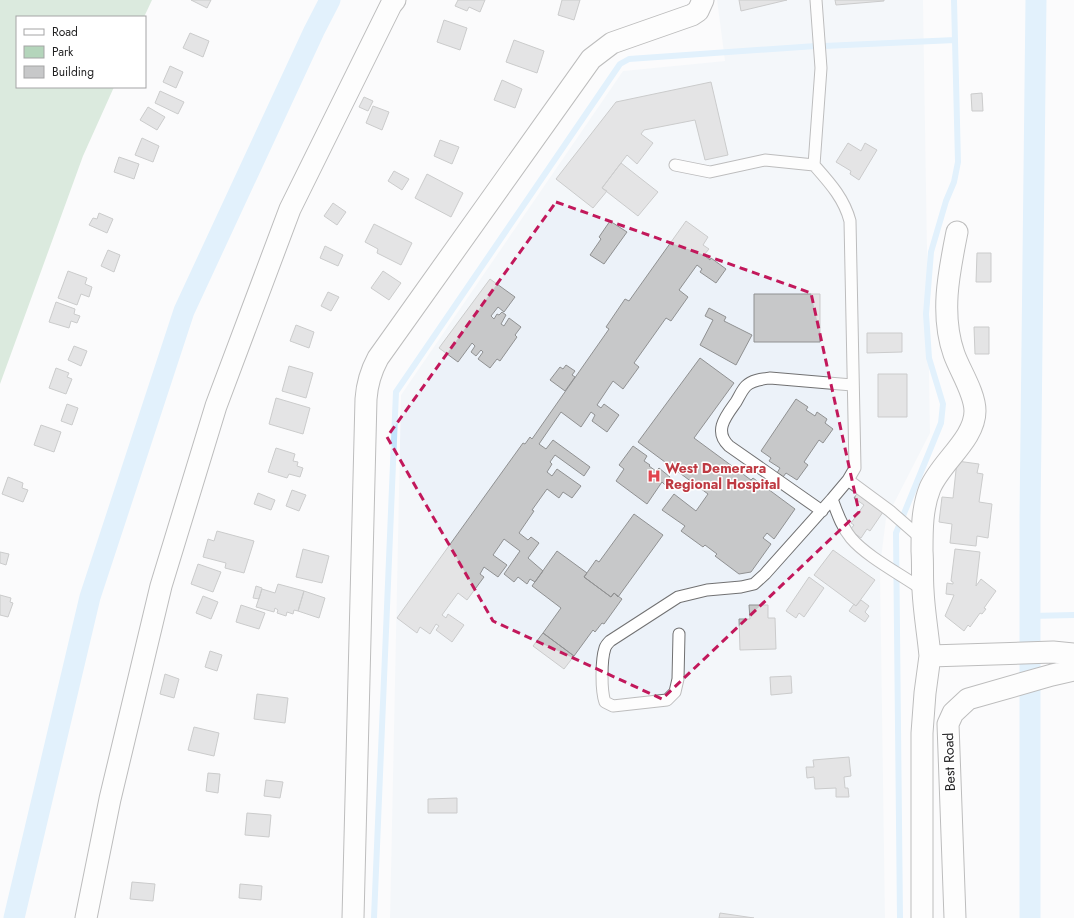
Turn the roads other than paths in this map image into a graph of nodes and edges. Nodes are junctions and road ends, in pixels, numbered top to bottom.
1 (395, 0) edge
2 (703, 0) edge
3 (816, 0) edge
4 (675, 165) dead end
5 (814, 165) junction
6 (957, 232) dead end
7 (852, 385) junction
8 (848, 480) junction
9 (832, 499) junction
10 (822, 511) junction
11 (916, 534) junction
12 (923, 590) junction
13 (679, 634) dead end
14 (1074, 654) edge
15 (930, 656) junction
16 (1074, 670) edge
17 (86, 918) edge
18 (353, 918) edge
19 (922, 918) edge
20 (955, 918) edge

1 - 17 street
2 - 18 street
3 - 5 lane
4 - 5 lane
5 - 7 lane
6 - 11 street
7 - 8 lane
7 - 10 lane
8 - 9 lane
8 - 11 lane
9 - 10 lane
9 - 12 lane
10 - 13 lane
11 - 12 street
12 - 15 street
14 - 15 street
15 - 19 street
16 - 20 street, Best Road

